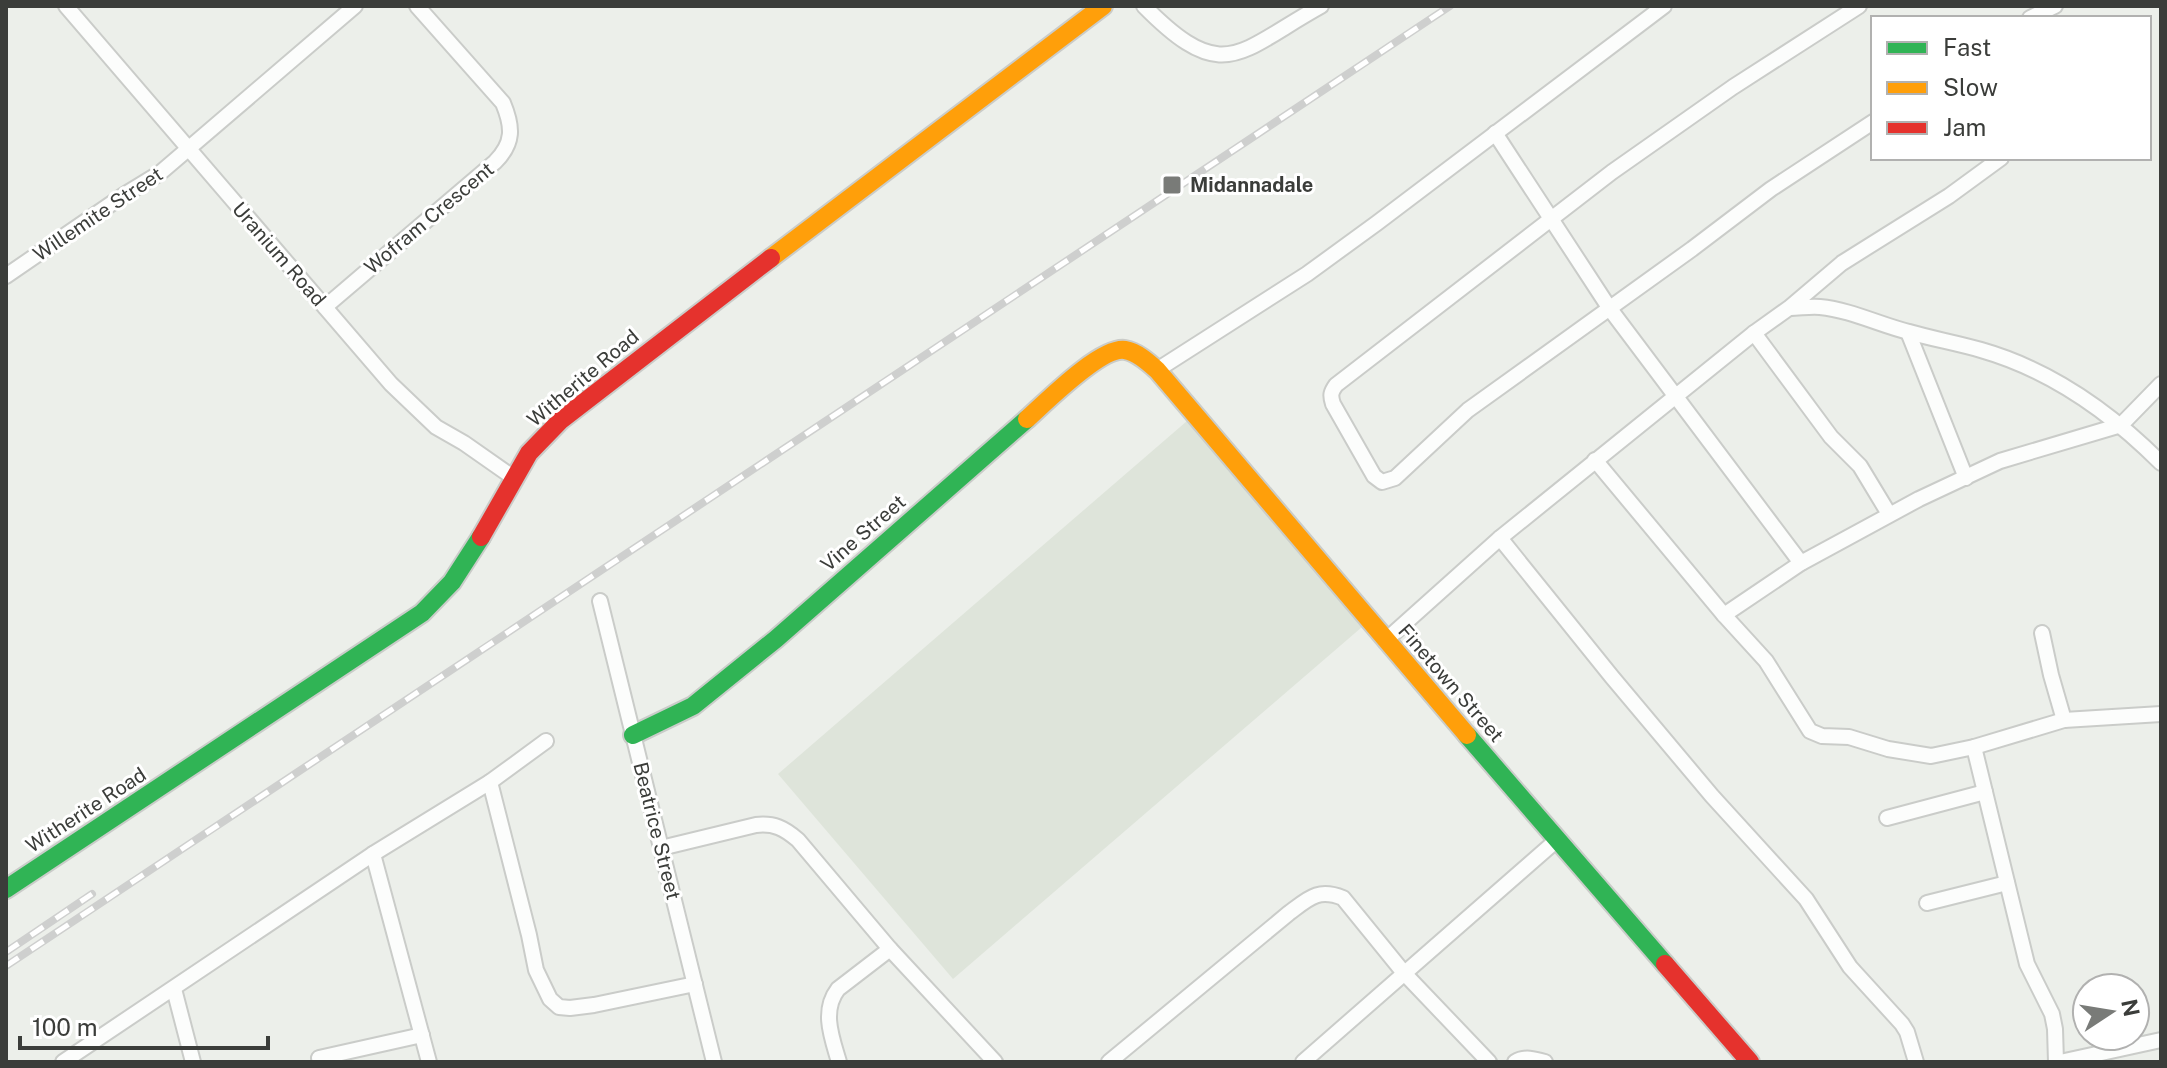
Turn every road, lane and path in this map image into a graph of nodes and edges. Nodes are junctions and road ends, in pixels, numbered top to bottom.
1 (66, 6) edge
2 (355, 6) edge
3 (417, 6) edge
4 (1103, 6) edge
5 (1144, 6) edge
6 (1321, 6) edge
7 (1664, 6) edge
8 (1859, 6) edge
9 (2055, 6) edge
10 (2034, 16) edge
11 (1871, 123) edge
12 (1495, 133) junction
13 (188, 149) junction
14 (1998, 160) edge
15 (1553, 218) junction
16 (6, 276) edge
17 (325, 307) junction
18 (1789, 308) junction
19 (1610, 309) junction
20 (1908, 332) junction
21 (1754, 333) junction
22 (1111, 350) joint
23 (1157, 370) junction
24 (2161, 384) edge
25 (1677, 397) junction
26 (2121, 425) junction
27 (1595, 460) junction
28 (2161, 463) edge
29 (514, 478) junction
30 (1966, 478) junction
31 (1889, 514) junction
32 (1500, 538) junction
33 (1801, 563) junction
34 (600, 601) dead end
35 (1724, 615) junction
36 (2042, 633) dead end
37 (1385, 641) junction
38 (2161, 714) edge
39 (2064, 720) junction
40 (633, 735) junction
41 (546, 741) dead end
42 (1974, 747) junction
43 (490, 782) junction
44 (1985, 792) junction
45 (1887, 818) dead end
46 (1558, 839) junction
47 (661, 848) junction
48 (373, 854) junction
49 (2007, 883) junction
50 (6, 889) edge
51 (1927, 903) dead end
52 (890, 949) junction
53 (1404, 973) junction
54 (695, 984) junction
55 (174, 989) junction
56 (422, 1035) junction
57 (2161, 1040) edge
58 (319, 1058) dead end
59 (63, 1062) edge
60 (193, 1062) edge
61 (429, 1062) edge
62 (714, 1062) edge
63 (839, 1062) edge
64 (995, 1062) edge
65 (1109, 1062) edge
66 (1303, 1062) edge
67 (1489, 1062) edge
68 (1515, 1062) edge
69 (1545, 1062) edge
70 (1750, 1062) edge
71 (1916, 1062) edge
72 (2058, 1062) edge

1 - 13 street, Uranium Road
2 - 13 street
3 - 17 street, Wofram Crescent
4 - 29 street, Witherite Road
5 - 6 street
7 - 12 street
8 - 15 street
9 - 10 street
11 - 19 street
12 - 15 street
12 - 23 street
13 - 16 street, Willemite Street
13 - 17 street, Uranium Road
14 - 18 street
15 - 19 street
15 - 19 street
17 - 29 street, Uranium Road
18 - 20 street
18 - 21 street
19 - 25 street
20 - 26 street
20 - 30 street
21 - 25 street
21 - 31 street
22 - 23 street, Finetown Street
22 - 40 street, Vine Street
23 - 37 street, Finetown Street
24 - 26 street
25 - 27 street
25 - 33 street
26 - 28 street
26 - 30 street
27 - 32 street
27 - 35 street
29 - 50 street, Witherite Road
30 - 31 street
31 - 33 street
32 - 37 street
32 - 71 street
33 - 35 street
34 - 40 street, Beatrice Street
35 - 42 street
36 - 39 street
37 - 46 street, Finetown Street
38 - 39 street
39 - 42 street
40 - 47 street, Beatrice Street
41 - 43 street
42 - 44 street
43 - 48 street
43 - 54 street
44 - 45 street
44 - 49 street
46 - 53 street
46 - 70 street, Finetown Street
47 - 52 street
47 - 54 street, Beatrice Street
48 - 55 street
48 - 56 street
49 - 51 street
49 - 72 street
52 - 63 street
52 - 64 street
53 - 65 street
53 - 66 street
53 - 67 street
54 - 62 street, Beatrice Street
55 - 59 street
55 - 60 street
56 - 58 street
56 - 61 street
57 - 72 street
68 - 69 street

